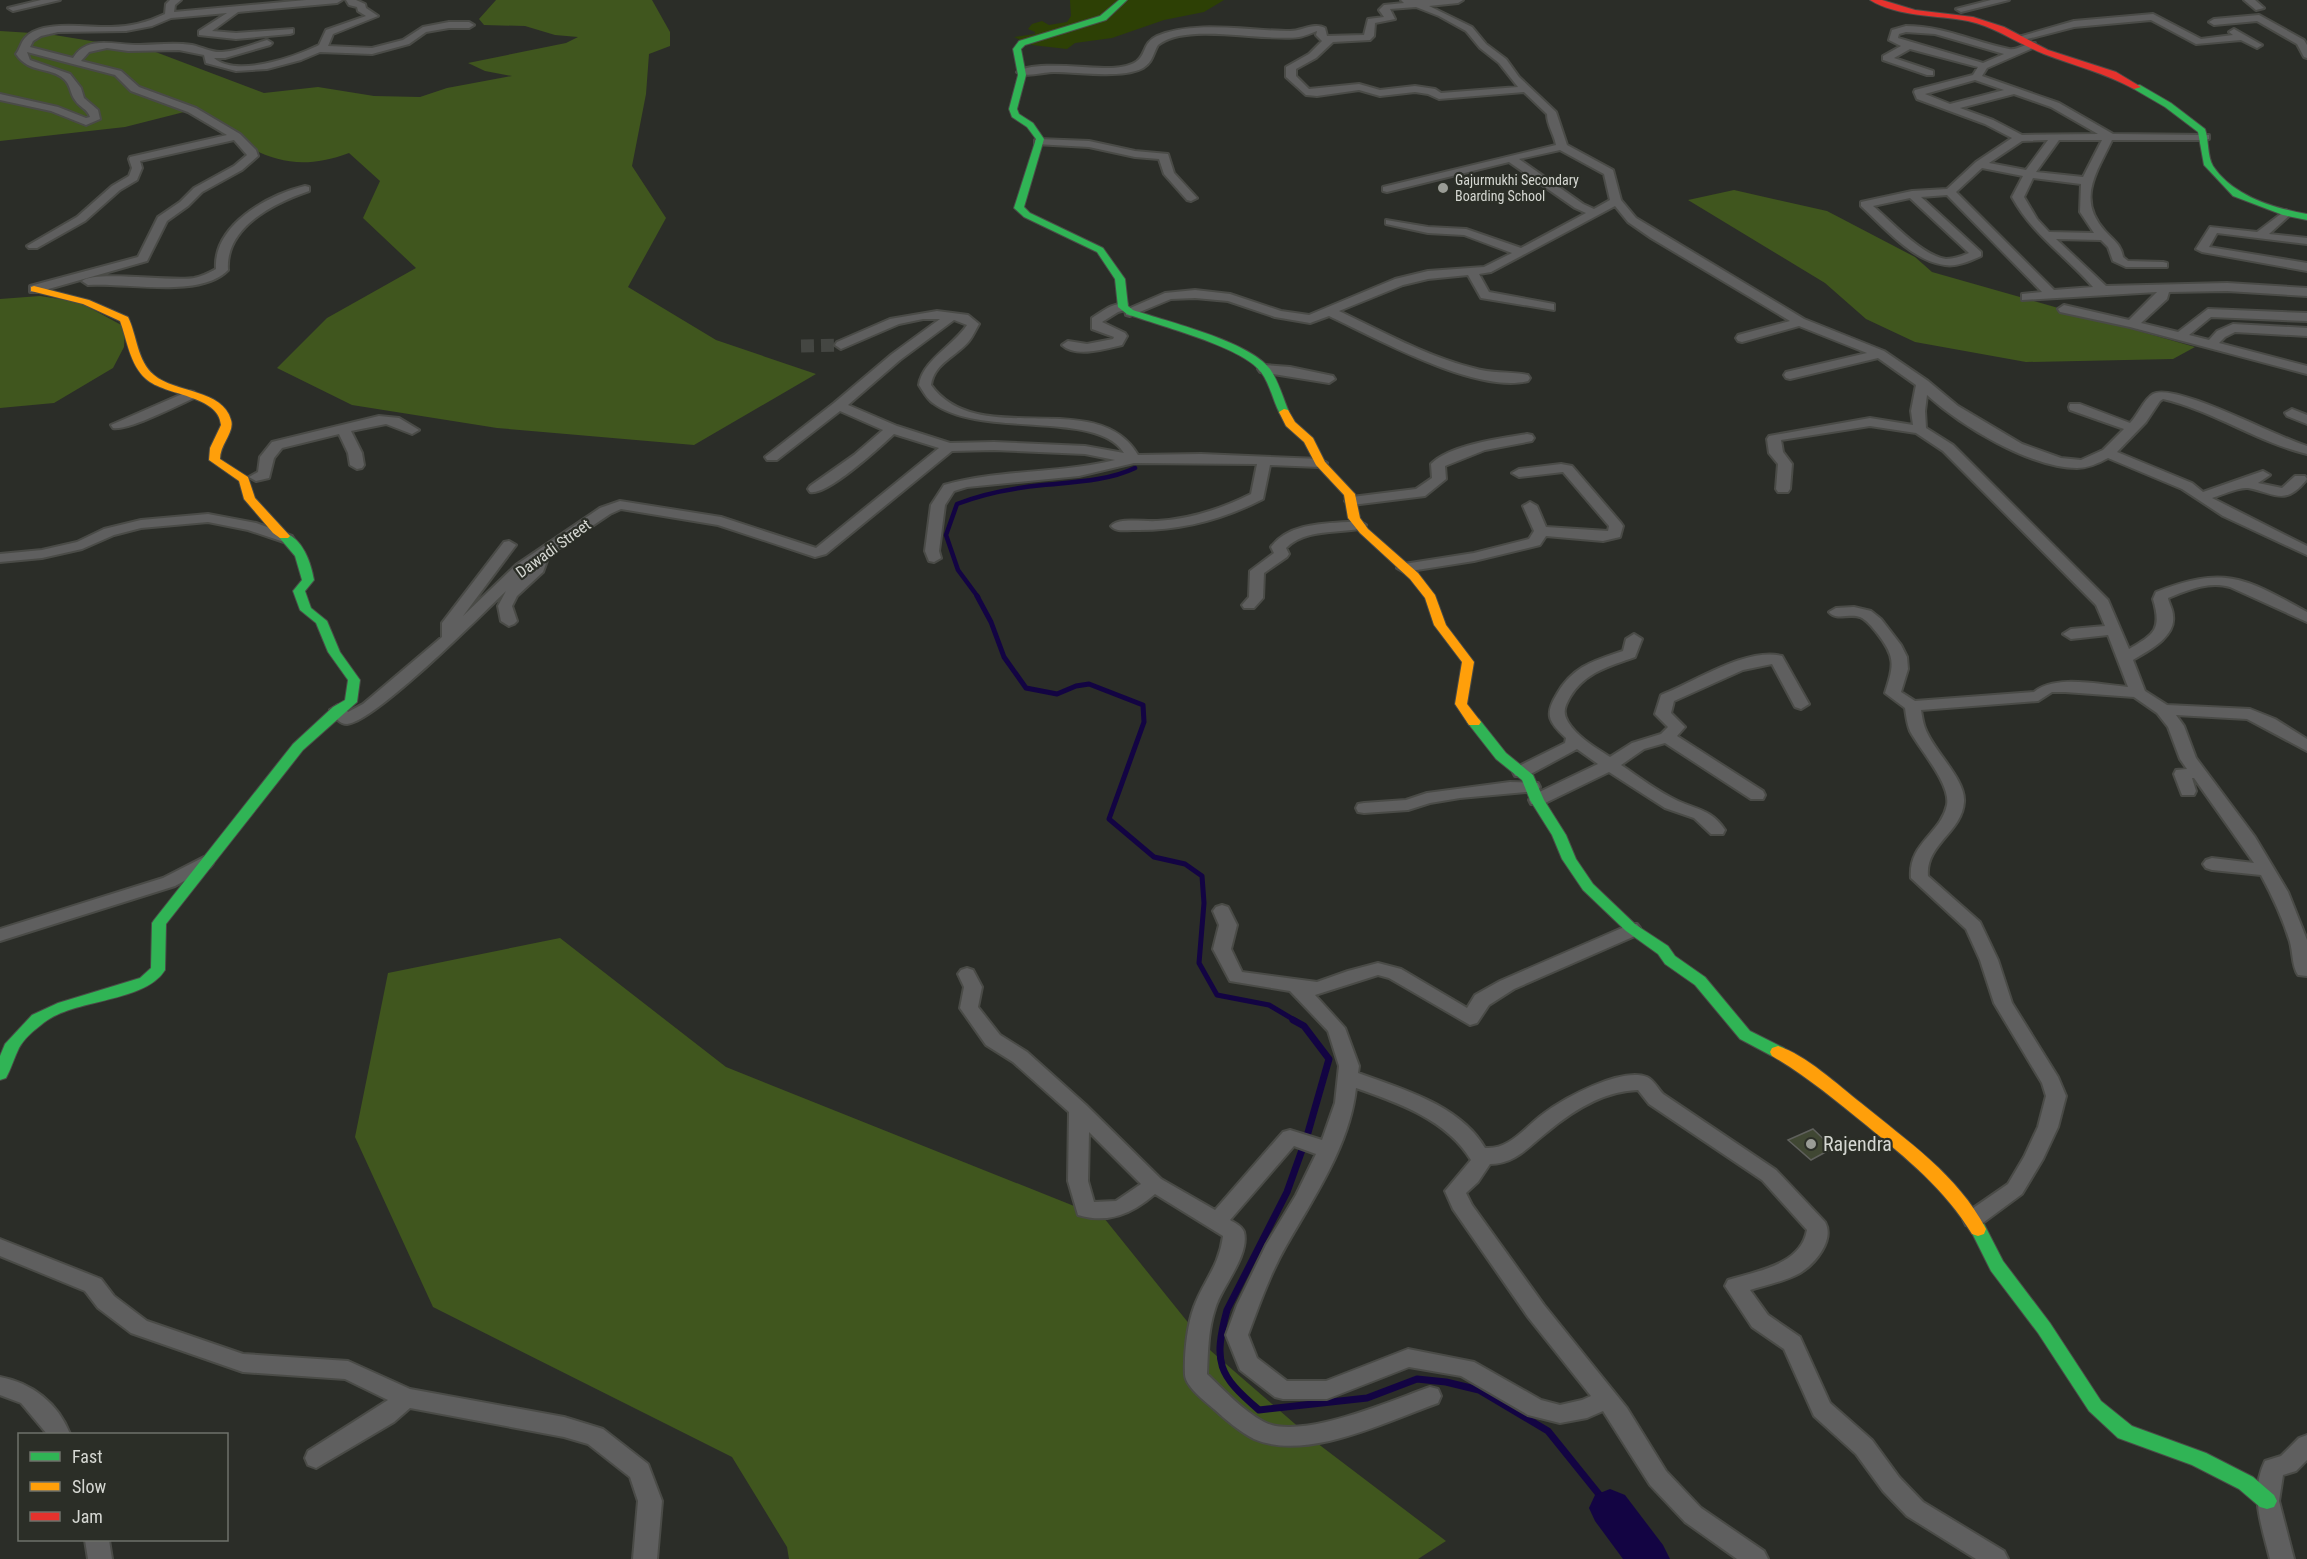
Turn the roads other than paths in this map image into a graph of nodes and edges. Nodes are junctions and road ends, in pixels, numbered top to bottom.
1 (55, 0) edge
2 (176, 0) edge
3 (337, 0) edge
4 (351, 0) edge
5 (1123, 0) edge
6 (1406, 0) edge
7 (1458, 0) edge
8 (1874, 0) edge
9 (1955, 0) edge
10 (2004, 0) edge
11 (2249, 0) edge
12 (1417, 5) junction
13 (239, 6) edge
14 (13, 8) dead end
15 (2259, 8) dead end
16 (1966, 14) junction
17 (169, 15) junction
18 (469, 25) dead end
19 (290, 31) dead end
20 (2243, 37) junction
21 (1329, 40) junction
22 (2026, 42) junction
23 (267, 44) dead end
24 (1910, 45) junction
25 (2257, 45) dead end
26 (25, 49) junction
27 (320, 49) junction
28 (2011, 53) junction
29 (209, 55) junction
30 (2307, 55) edge
31 (77, 60) junction
32 (1984, 66) junction
33 (1022, 72) junction
34 (1930, 73) dead end
35 (1976, 77) junction
36 (1525, 89) junction
37 (2013, 91) junction
38 (0, 97) edge
39 (1953, 107) junction
40 (236, 136) junction
41 (2109, 136) junction
42 (2205, 136) junction
43 (2056, 137) junction
44 (2020, 138) junction
45 (1039, 142) junction
46 (1562, 147) junction
47 (1512, 159) junction
48 (1980, 164) junction
49 (2029, 174) junction
50 (2087, 181) junction
51 (305, 189) dead end
52 (1387, 189) dead end
53 (1950, 192) junction
54 (1912, 194) junction
55 (1191, 198) dead end
56 (1616, 201) junction
57 (1593, 213) junction
58 (2286, 213) junction
59 (2307, 217) edge
60 (1390, 222) dead end
61 (2044, 235) junction
62 (2259, 236) junction
63 (2104, 237) junction
64 (2307, 242) edge
65 (33, 246) dead end
66 (1520, 252) junction
67 (2163, 265) dead end
68 (2307, 267) edge
69 (1472, 272) junction
70 (2164, 288) junction
71 (34, 289) joint
72 (2103, 290) junction
73 (2307, 292) edge
74 (2051, 294) junction
75 (55, 295) junction
76 (2026, 297) dead end
77 (1550, 307) dead end
78 (2064, 309) dead end
79 (1126, 310) junction
80 (1329, 311) junction
81 (952, 316) junction
82 (2307, 316) edge
83 (1800, 322) junction
84 (2132, 324) junction
85 (2307, 332) edge
86 (2181, 336) junction
87 (1742, 338) dead end
88 (2212, 344) junction
89 (841, 345) tunnel mouth
90 (1068, 345) dead end
91 (1880, 354) junction
92 (1264, 369) junction
93 (2307, 370) edge
94 (1790, 375) dead end
95 (1524, 378) dead end
96 (1329, 379) dead end
97 (1923, 384) junction
98 (189, 395) junction
99 (839, 406) junction
100 (2075, 407) dead end
101 (2292, 412) dead end
102 (2307, 420) edge
103 (118, 425) dead end
104 (2132, 428) junction
105 (343, 429) junction
106 (892, 429) junction
107 (412, 430) dead end
108 (1920, 430) junction
109 (1527, 438) dead end
110 (949, 447) junction
111 (2304, 452) edge
112 (2108, 453) junction
113 (772, 457) dead end
114 (1134, 459) junction
115 (1264, 460) junction
116 (1320, 463) junction
117 (357, 465) dead end
118 (1519, 473) dead end
119 (2263, 475) dead end
120 (256, 477) dead end
121 (2300, 479) dead end
122 (2247, 483) junction
123 (815, 489) dead end
124 (1783, 489) dead end
125 (2201, 497) junction
126 (1352, 501) junction
127 (1530, 506) dead end
128 (1359, 525) junction
129 (1118, 526) dead end
130 (1541, 531) junction
131 (291, 541) junction
132 (509, 545) dead end
133 (2307, 551) edge
134 (543, 554) junction
135 (0, 558) edge
136 (934, 558) dead end
137 (1404, 568) junction
138 (1248, 605) dead end
139 (1836, 612) dead end
140 (2307, 618) edge
141 (509, 621) dead end
142 (2115, 630) junction
143 (2071, 634) dead end
144 (1634, 639) dead end
145 (447, 640) junction
146 (2126, 657) junction
147 (2138, 693) junction
148 (1801, 704) dead end
149 (1912, 706) junction
150 (2163, 710) junction
151 (338, 711) junction
152 (1574, 737) junction
153 (1667, 737) junction
154 (2307, 746) edge
155 (1610, 765) junction
156 (1521, 772) junction
157 (2199, 773) junction
158 (2187, 791) dead end
159 (1535, 793) junction
160 (1757, 795) dead end
161 (1364, 808) dead end
162 (1717, 830) dead end
163 (205, 862) junction
164 (2212, 864) dead end
165 (2266, 870) junction
166 (1222, 911) dead end
167 (1631, 928) junction
168 (0, 935) edge
169 (2304, 971) dead end
170 (968, 974) dead end
171 (1297, 987) junction
172 (0, 1074) edge
173 (1347, 1077) junction
174 (1079, 1110) junction
175 (1328, 1150) junction
176 (1478, 1155) junction
177 (1154, 1184) junction
178 (1973, 1219) junction
179 (1217, 1221) junction
180 (0, 1247) edge
181 (0, 1386) edge
182 (1430, 1396) dead end
183 (406, 1398) junction
184 (1606, 1398) junction
185 (58, 1433) edge
186 (2307, 1445) edge
187 (316, 1458) dead end
188 (2267, 1501) junction
189 (97, 1541) edge
190 (100, 1559) edge
191 (645, 1559) edge
192 (1756, 1559) edge
193 (1996, 1559) edge
194 (2282, 1559) edge

1 - 14 street
2 - 17 street
3 - 13 street
4 - 27 street
5 - 33 street
6 - 12 street
7 - 12 street
8 - 16 street
9 - 16 street
10 - 16 street
11 - 15 street
12 - 21 street
12 - 36 street
13 - 17 street
13 - 19 street
16 - 22 street
17 - 26 street
18 - 27 street
20 - 22 street
20 - 25 street
20 - 30 street
21 - 33 street
21 - 36 street
22 - 28 street
22 - 42 street
23 - 29 street
24 - 28 street
24 - 32 street
24 - 34 street
26 - 31 street
26 - 38 street
27 - 29 street
28 - 32 street
29 - 31 street
31 - 40 street
32 - 35 street
33 - 45 street
35 - 37 street
35 - 39 street
36 - 46 street
37 - 39 street
37 - 41 street
39 - 44 street
40 - 65 street
40 - 71 street
41 - 42 street
41 - 43 street
41 - 50 street
42 - 58 street
43 - 44 street
43 - 49 street
44 - 48 street
45 - 55 street
45 - 79 street
46 - 47 street
46 - 56 street
47 - 52 street
47 - 57 street
48 - 49 street
48 - 53 street
49 - 50 street
49 - 61 street
50 - 63 street
51 - 75 street
53 - 54 street
53 - 74 street
54 - 54 street
56 - 57 street
56 - 83 street
57 - 66 street
58 - 59 street
58 - 62 street
60 - 66 street
61 - 63 street
61 - 72 street
62 - 64 street
62 - 68 street
63 - 67 street
66 - 69 street
69 - 77 street
69 - 80 street
70 - 72 street
70 - 73 street
70 - 84 street
71 - 75 street
72 - 74 street
74 - 76 street
75 - 98 street
78 - 84 street
79 - 80 street
79 - 90 street
79 - 92 street
80 - 95 street
81 - 89 street
81 - 99 street
81 - 114 street
82 - 86 street
83 - 87 street
83 - 91 street
84 - 86 street
85 - 88 street
86 - 88 street
88 - 93 street
91 - 94 street
91 - 97 street
92 - 96 street
92 - 116 street
97 - 108 street
97 - 112 street
98 - 103 street
98 - 131 street
99 - 106 street
99 - 113 street
100 - 104 street
101 - 102 street
104 - 111 street
104 - 112 street
105 - 107 street
105 - 117 street
105 - 120 street
106 - 110 street
106 - 123 street
108 - 124 street
108 - 142 street
109 - 126 street
110 - 114 street
110 - 134 street, Dawadi Street
112 - 125 street
114 - 115 street
114 - 136 street
115 - 116 street
115 - 129 street
116 - 126 street
118 - 130 street
119 - 122 street
121 - 122 street
122 - 125 street
125 - 133 street
126 - 128 street
127 - 130 street
128 - 137 street
128 - 138 street
130 - 137 street
131 - 135 street
131 - 151 street
132 - 145 street
134 - 141 street
134 - 145 street, Dawadi Street
137 - 156 street
139 - 149 street
140 - 146 street
142 - 143 street
142 - 146 street
144 - 152 street
145 - 151 street, Dawadi Street
146 - 147 street
147 - 149 street
147 - 150 street
148 - 153 street
149 - 178 street
150 - 154 street
150 - 157 street
151 - 163 street
152 - 155 street
152 - 156 street
153 - 155 street
153 - 160 street
155 - 159 street
155 - 162 street
156 - 159 street
157 - 158 street
157 - 165 street
159 - 161 street
159 - 167 street
163 - 168 street
163 - 172 street
164 - 165 street
165 - 169 street
166 - 171 street
167 - 171 street
167 - 178 street
170 - 174 street
171 - 173 street
173 - 175 street
173 - 176 street
174 - 177 street
174 - 177 street
175 - 179 street
175 - 184 street
176 - 184 street
176 - 193 street
177 - 179 street
178 - 188 street
179 - 182 street
180 - 183 street
181 - 185 street
183 - 187 street
183 - 191 street
184 - 192 street
186 - 188 street
188 - 194 street
189 - 190 street

